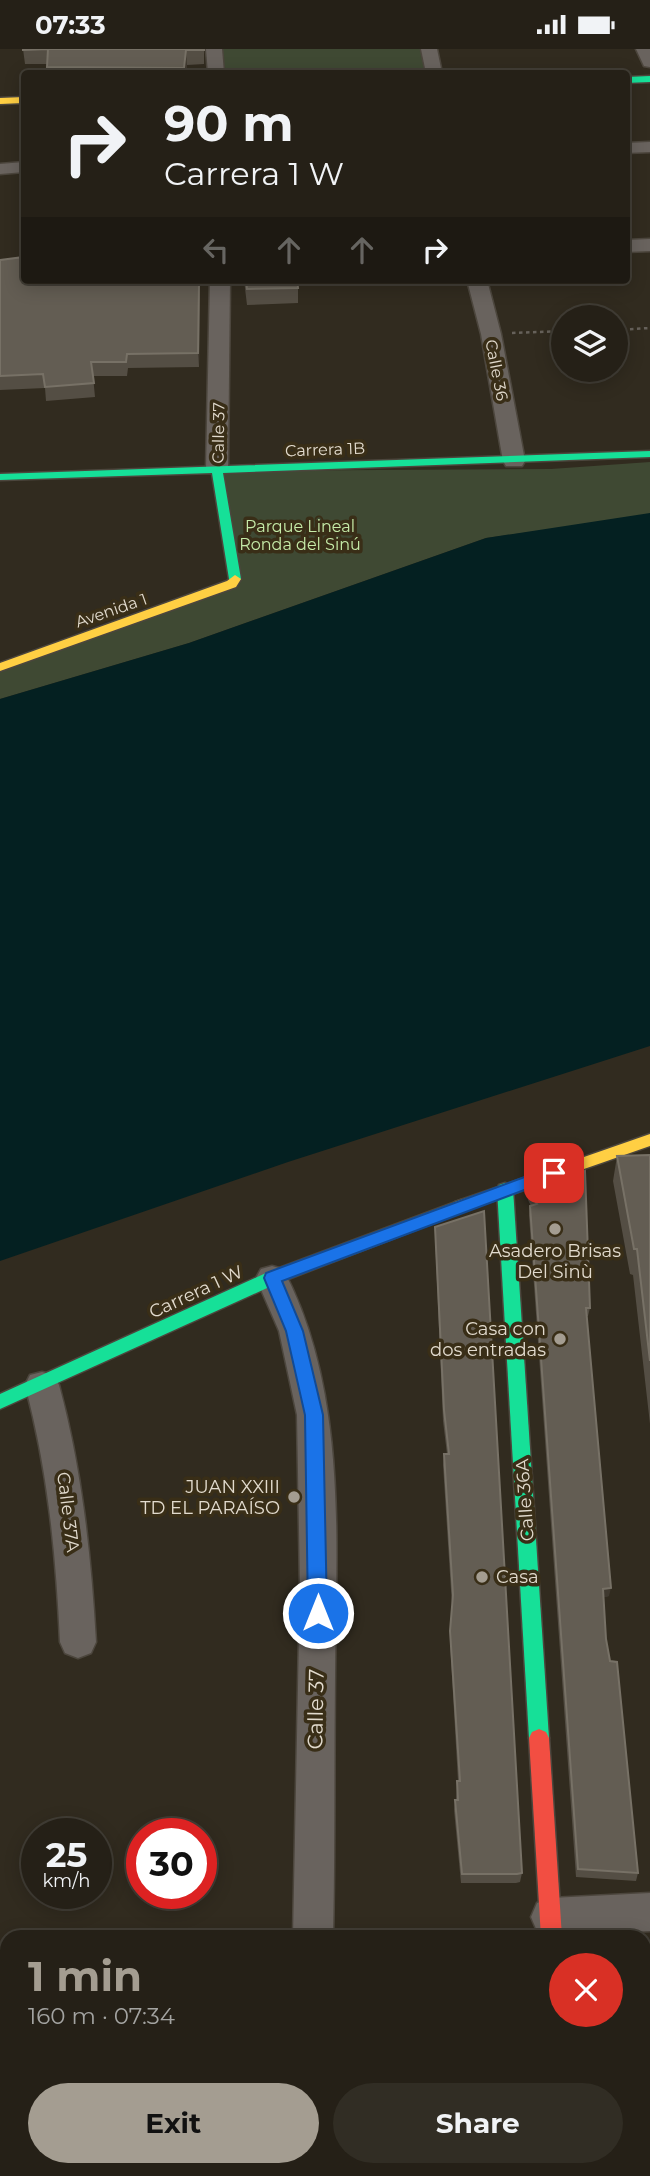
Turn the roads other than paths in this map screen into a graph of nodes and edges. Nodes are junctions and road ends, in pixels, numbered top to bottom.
1 (214, 49) edge
2 (429, 49) edge
3 (645, 49) edge
4 (650, 62) edge
5 (216, 70) edge
6 (433, 70) edge
7 (650, 79) edge
8 (630, 80) edge
9 (21, 100) edge
10 (0, 101) edge
11 (650, 147) edge
12 (630, 148) edge
13 (21, 167) edge
14 (0, 169) edge
15 (650, 245) edge
16 (630, 246) edge
17 (220, 284) edge
18 (478, 284) edge
19 (650, 454) edge
20 (514, 461) junction
21 (217, 469) junction
22 (0, 477) edge
23 (232, 584) joint
24 (0, 667) edge
25 (650, 1140) edge
26 (505, 1189) junction
27 (272, 1278) junction
28 (42, 1385) junction
29 (0, 1402) edge
30 (78, 1642) dead end
31 (650, 1912) edge
32 (552, 1927) edge
33 (313, 1930) edge

1 - 5 street
2 - 6 street
3 - 4 street
7 - 8 street
9 - 10 street
11 - 12 street
13 - 14 street
15 - 16 street
17 - 21 street, Calle 37
18 - 20 street, Calle 36
19 - 20 street, Carrera 1B
20 - 21 street, Carrera 1B
21 - 22 street, Carrera 1B
21 - 23 street, Calle 37
23 - 24 street, Avenida 1
25 - 26 street, Carrera 1 W
26 - 27 street, Carrera 1 W
26 - 32 street, Calle 36A
27 - 28 street, Carrera 1 W
27 - 33 street, Calle 37
28 - 29 street, Carrera 1 W
28 - 30 street, Calle 37A
31 - 32 street

